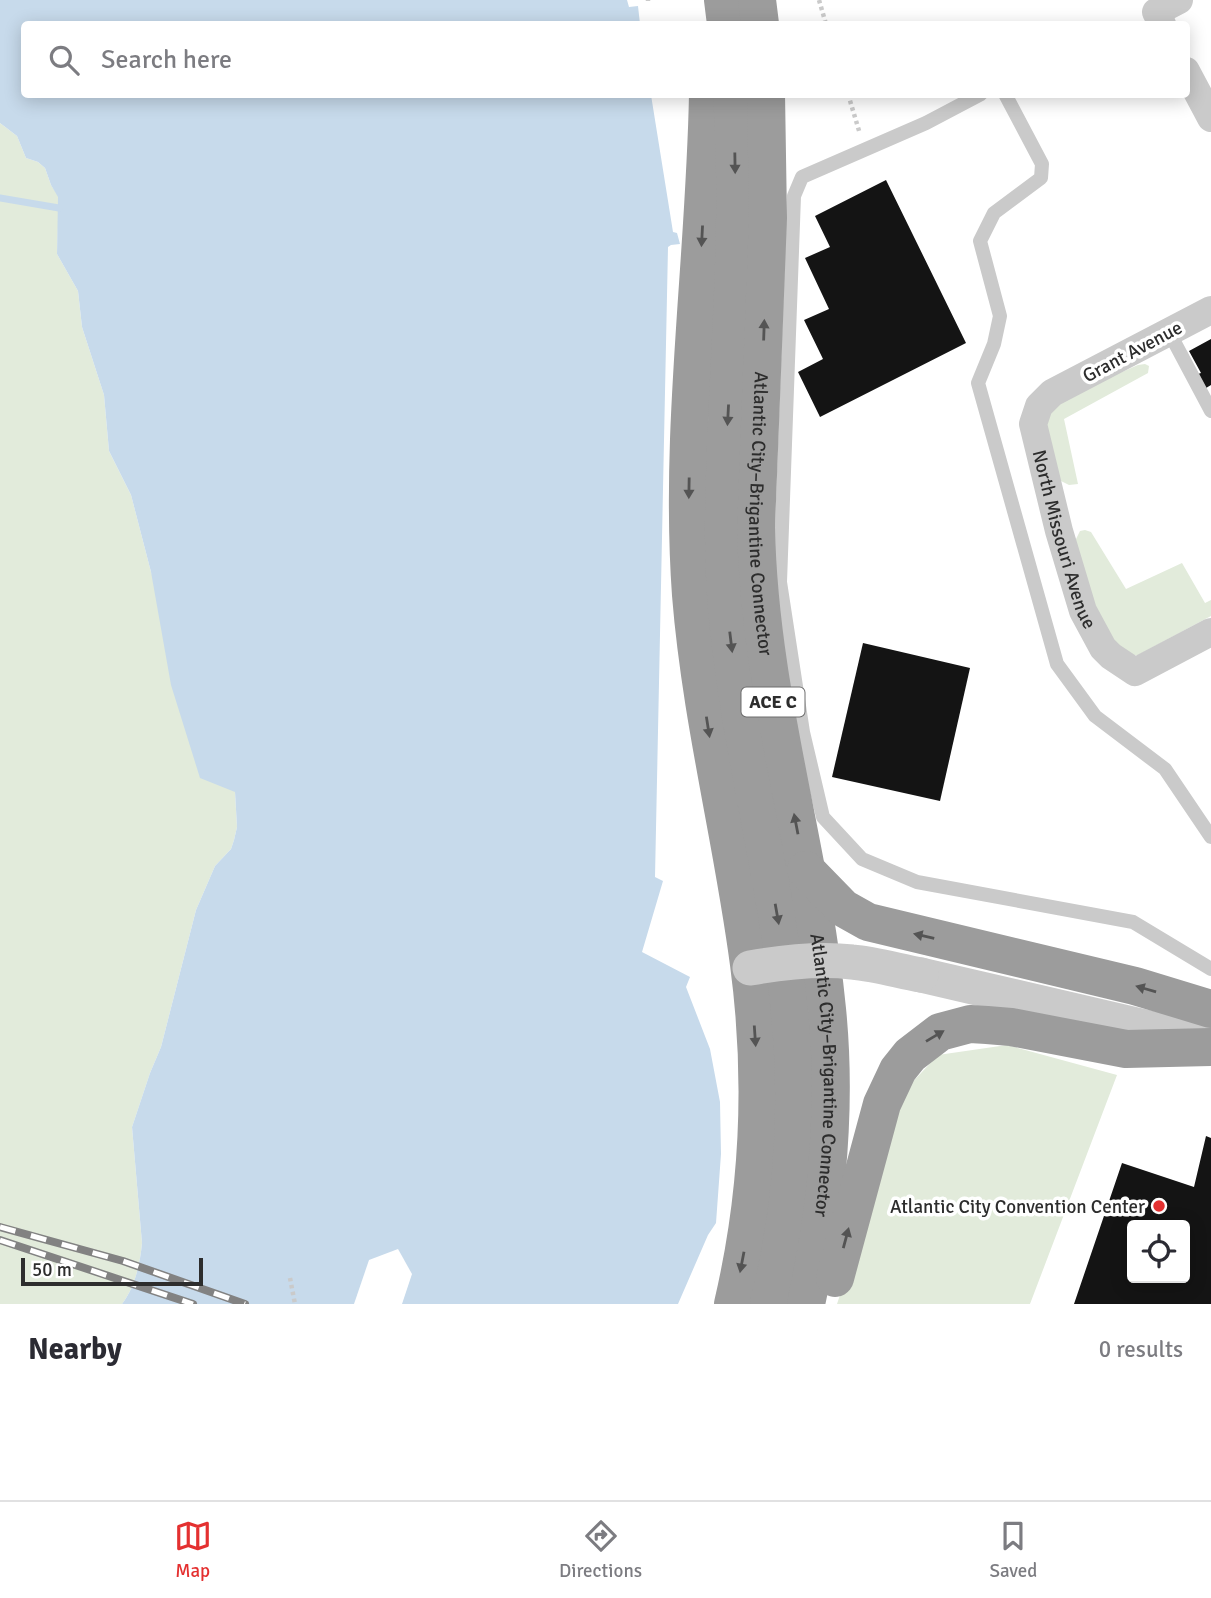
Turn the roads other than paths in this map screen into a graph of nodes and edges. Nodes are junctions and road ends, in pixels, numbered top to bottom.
1 (704, 0) edge
2 (723, 0) edge
3 (757, 0) edge
4 (706, 21) edge
5 (726, 21) edge
6 (760, 21) edge
7 (1190, 79) edge
8 (708, 98) edge
9 (732, 98) edge
10 (766, 98) edge
11 (973, 98) edge
12 (1007, 98) edge
13 (1211, 118) edge
14 (1211, 310) edge
15 (1169, 332) junction
16 (1052, 393) joint
17 (1211, 411) edge
18 (1211, 632) edge
19 (1211, 836) edge
20 (806, 870) junction
21 (750, 968) junction
22 (1211, 969) edge
23 (1211, 1009) edge
24 (1211, 1045) edge
25 (733, 1304) edge
26 (769, 1304) edge
27 (806, 1304) edge
28 (827, 1304) edge

1 - 4 highway
2 - 5 highway
3 - 6 highway
7 - 13 street
8 -> 21 highway
9 -> 26 highway, Atlantic City–Brigantine Connector / ACE C
20 -> 10 highway, Atlantic City–Brigantine Connector / ACE C
11 - 22 lane
12 - 19 lane
14 - 15 street, Grant Avenue
15 - 16 street, Grant Avenue
15 - 17 lane
16 - 18 street, North Missouri Avenue
23 -> 20 highway
20 - 27 highway, Atlantic City–Brigantine Connector / ACE C
21 - 24 street, bridge
21 -> 25 highway
28 -> 24 highway

